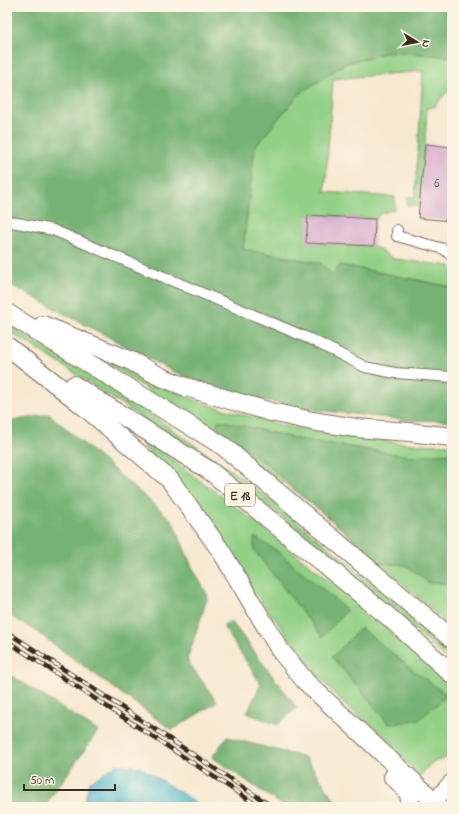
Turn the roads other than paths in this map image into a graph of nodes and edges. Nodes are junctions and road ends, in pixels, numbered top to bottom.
1 (7, 221) edge
2 (397, 230) dead end
3 (452, 256) edge
4 (7, 312) edge
5 (7, 343) edge
6 (7, 346) edge
7 (452, 377) edge
8 (452, 437) edge
9 (452, 639) edge
10 (452, 674) edge
11 (306, 682) junction
12 (452, 782) edge
13 (437, 804) edge
14 (411, 807) edge

1 - 7 street
2 - 3 street
4 - 8 highway
4 - 9 highway, E 18
5 - 10 highway, E 18
6 - 11 highway
11 - 13 highway
11 - 14 highway
12 - 13 main road

